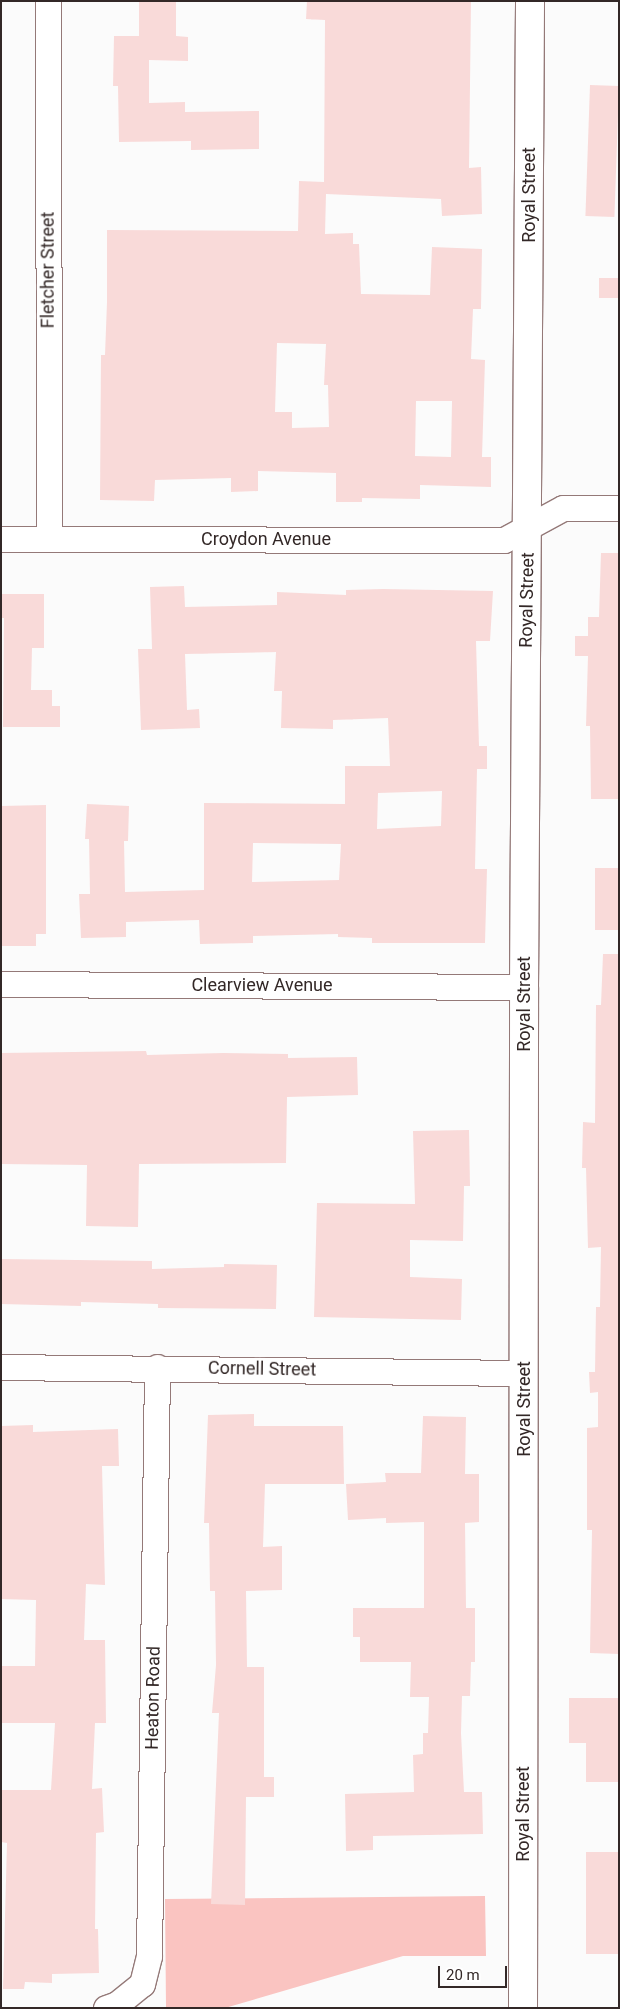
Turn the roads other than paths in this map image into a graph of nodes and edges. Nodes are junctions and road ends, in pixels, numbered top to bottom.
1 (48, 1) edge
2 (530, 1) edge
3 (619, 508) edge
4 (528, 526) junction
5 (1, 539) edge
6 (49, 539) junction
7 (1, 984) edge
8 (524, 987) junction
9 (1, 1367) edge
10 (157, 1367) junction
11 (524, 1373) junction
12 (106, 2008) edge
13 (524, 2008) edge

1 - 6 street, Fletcher Street
2 - 4 main road, Royal Street
3 - 4 street, Croydon Avenue
4 - 6 street, Croydon Avenue
4 - 8 main road, Royal Street
5 - 6 street, Croydon Avenue
7 - 8 street, Clearview Avenue
8 - 11 main road, Royal Street
9 - 10 street, Cornell Street
10 - 11 street, Cornell Street
10 - 12 street, Heaton Road
11 - 13 main road, Royal Street

